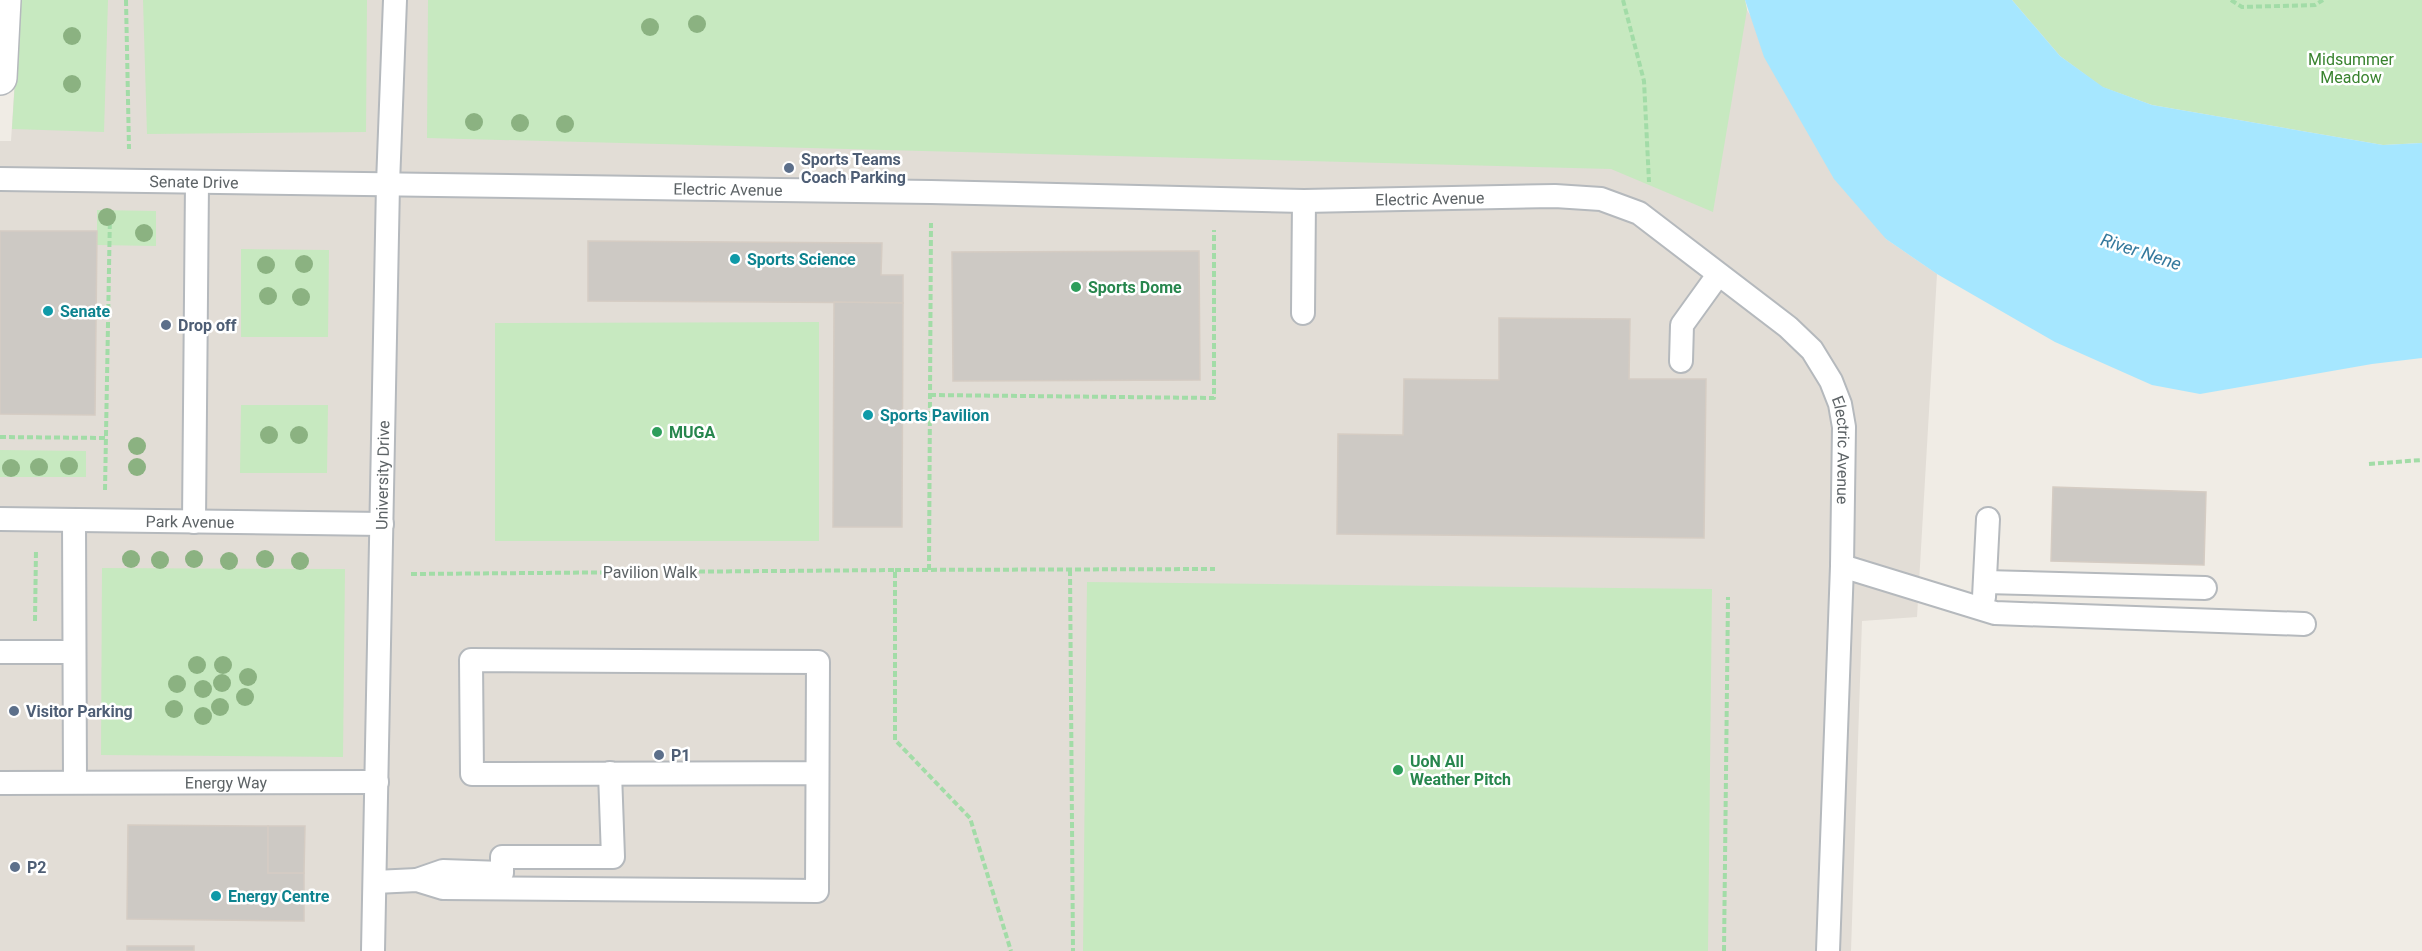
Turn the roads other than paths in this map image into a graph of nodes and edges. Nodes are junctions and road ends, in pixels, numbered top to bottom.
1 (395, 0) edge
2 (2, 11) edge
3 (0, 78) edge
4 (0, 179) edge
5 (197, 182) junction
6 (388, 184) junction
7 (1304, 201) junction
8 (1718, 275) junction
9 (1303, 313) dead end
10 (1681, 361) dead end
11 (0, 519) edge
12 (1988, 519) dead end
13 (74, 520) junction
14 (194, 522) junction
15 (382, 524) junction
16 (1842, 567) junction
17 (1985, 582) junction
18 (2205, 588) dead end
19 (1983, 610) junction
20 (2304, 624) dead end
21 (0, 652) edge
22 (74, 652) junction
23 (610, 773) junction
24 (817, 773) junction
25 (75, 782) junction
26 (377, 782) junction
27 (0, 783) edge
28 (417, 880) junction
29 (375, 882) junction
30 (373, 951) edge
31 (1828, 951) edge

1 - 6 lane, University Drive
2 - 3 street
4 - 5 lane, Senate Drive
5 - 6 lane, Senate Drive
5 - 14 lane
6 - 7 lane, Electric Avenue
6 - 15 lane, University Drive
7 - 8 lane, Electric Avenue
7 - 9 lane
8 - 10 lane
8 - 16 lane, Electric Avenue
11 - 13 lane, Park Avenue
12 - 17 lane
13 - 14 lane, Park Avenue
13 - 22 lane
14 - 15 lane, Park Avenue
15 - 26 lane, University Drive
16 - 19 lane
16 - 31 lane, Electric Avenue
17 - 18 lane
17 - 19 lane
19 - 20 lane
21 - 22 lane
22 - 25 lane
23 - 24 lane
23 - 24 lane
23 - 28 lane
24 - 28 lane
25 - 26 lane, Energy Way
25 - 27 lane, Energy Way
26 - 29 lane, University Drive
28 - 29 lane
29 - 30 lane, University Drive

